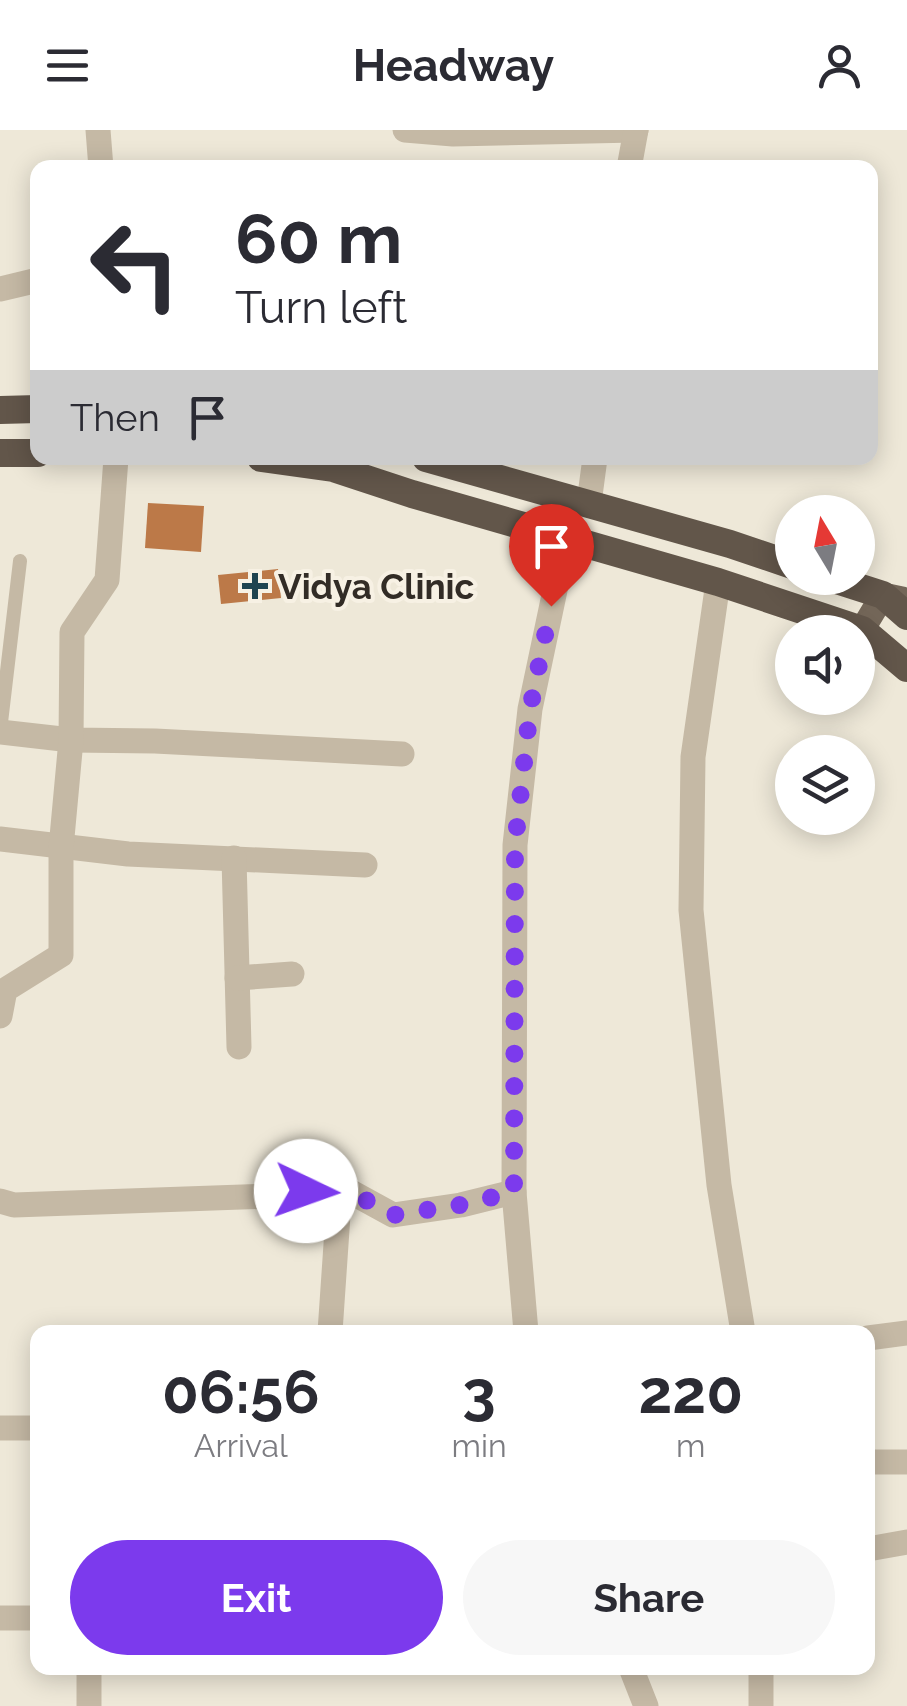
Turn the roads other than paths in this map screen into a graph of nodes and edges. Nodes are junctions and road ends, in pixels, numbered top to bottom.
1 (98, 130) edge
2 (405, 130) edge
3 (636, 130) edge
4 (100, 160) edge
5 (630, 160) edge
6 (30, 282) edge
7 (0, 289) edge
8 (30, 409) edge
9 (0, 410) edge
10 (0, 453) edge
11 (30, 453) edge
12 (116, 465) edge
13 (312, 465) edge
14 (451, 465) edge
15 (594, 465) edge
16 (589, 503) junction
17 (566, 538) junction
18 (775, 559) edge
19 (20, 561) dead end
20 (718, 582) junction
21 (895, 598) edge
22 (817, 615) edge
23 (907, 616) edge
24 (875, 617) edge
25 (875, 641) edge
26 (907, 668) edge
27 (0, 732) edge
28 (71, 740) junction
29 (402, 754) dead end
30 (0, 839) edge
31 (61, 848) junction
32 (234, 858) junction
33 (365, 865) dead end
34 (292, 974) dead end
35 (237, 978) junction
36 (2, 999) edge
37 (239, 1047) dead end
38 (340, 1186) junction
39 (514, 1192) junction
40 (0, 1201) edge
41 (330, 1325) edge
42 (525, 1325) edge
43 (742, 1325) edge
44 (907, 1333) edge
45 (875, 1337) edge
46 (0, 1428) edge
47 (30, 1428) edge
48 (875, 1462) edge
49 (907, 1462) edge
50 (907, 1542) edge
51 (875, 1548) edge
52 (0, 1618) edge
53 (30, 1618) edge
54 (88, 1675) edge
55 (634, 1675) edge
56 (761, 1675) edge
57 (88, 1706) edge
58 (646, 1706) edge
59 (761, 1706) edge

1 - 4 street
2 - 3 street
3 - 5 street
6 - 7 street
8 - 9 highway
10 - 11 highway
12 - 28 street
13 - 17 highway
14 - 16 highway
15 - 16 street
16 - 18 highway
17 - 20 highway
17 - 39 street
19 - 27 lane
20 - 22 highway
20 - 43 street
21 - 23 highway
21 - 24 main road
25 - 26 highway
27 - 28 street
28 - 29 street
28 - 31 street
30 - 31 street
31 - 32 street
31 - 36 street
32 - 33 street
32 - 35 street
34 - 35 street
35 - 37 street
38 - 39 street
38 - 40 street
38 - 41 street
39 - 42 street
44 - 45 street
46 - 47 street
48 - 49 street
50 - 51 street
52 - 53 street
54 - 57 street
55 - 58 street
56 - 59 street

